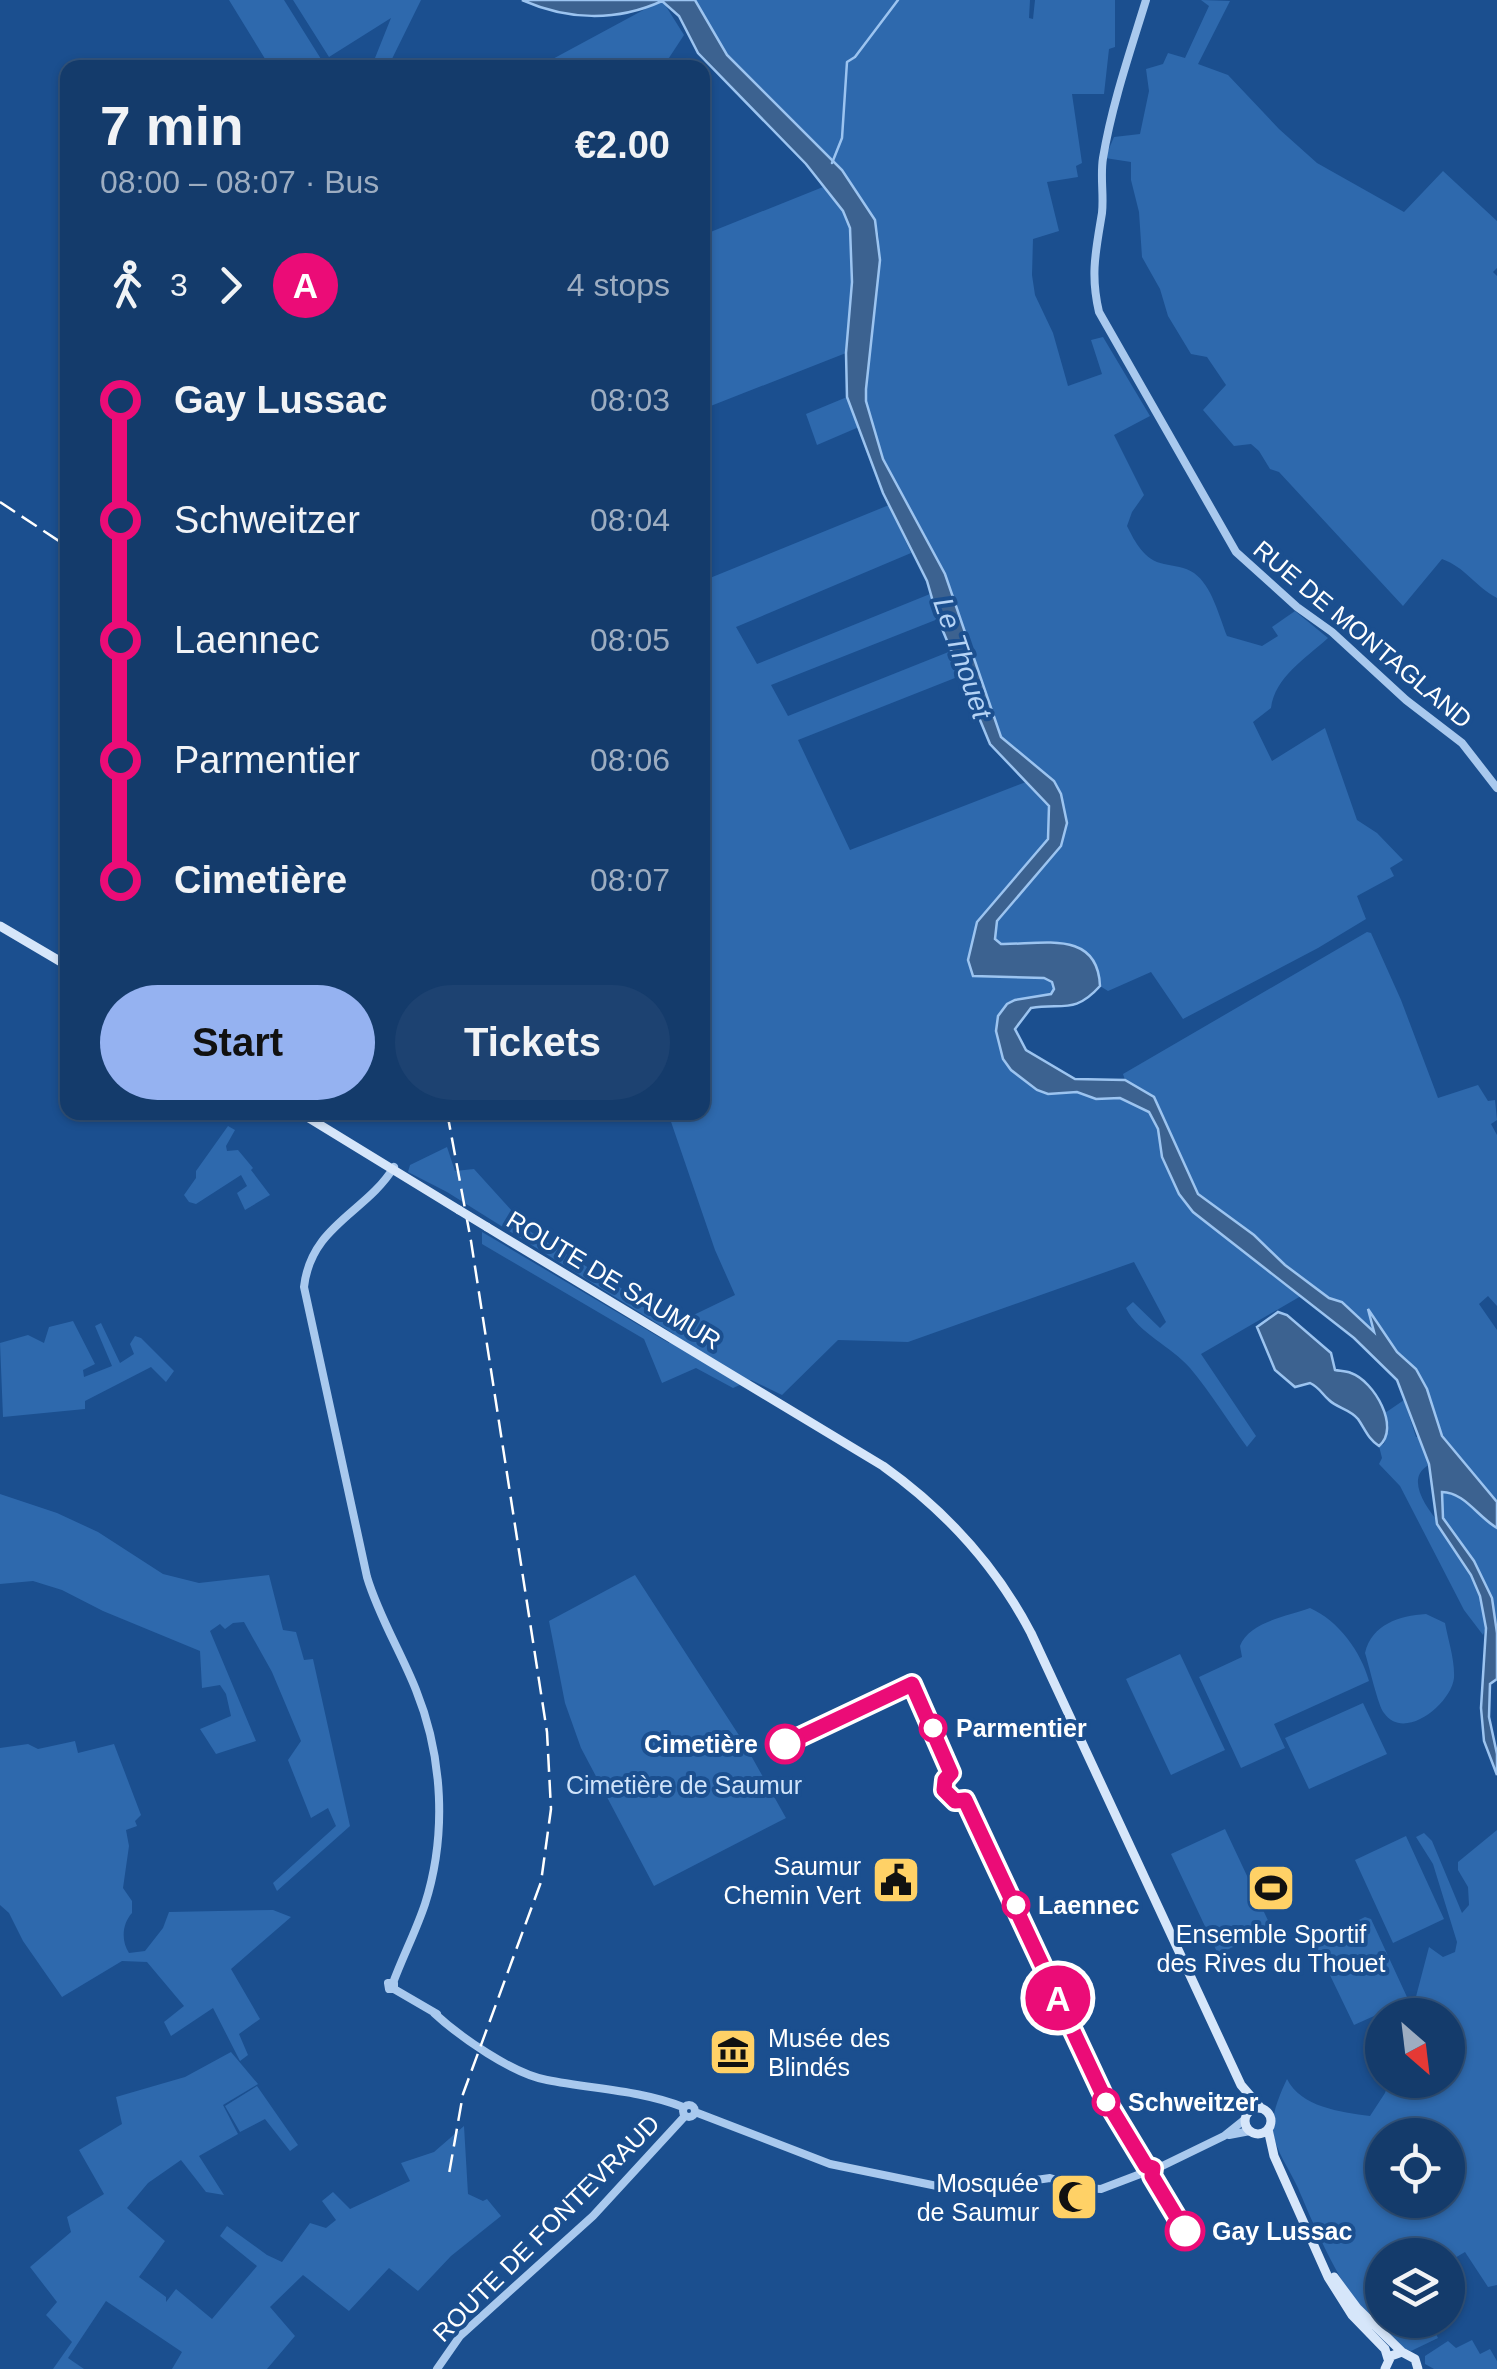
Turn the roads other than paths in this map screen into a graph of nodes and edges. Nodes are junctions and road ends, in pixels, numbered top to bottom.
1 (1146, 0) edge
2 (1497, 788) edge
3 (0, 928) edge
4 (60, 964) edge
5 (315, 1120) edge
6 (393, 1169) junction
7 (1241, 2086) junction
8 (1260, 2108) junction
9 (684, 2112) junction
10 (1245, 2118) junction
11 (1268, 2129) junction
12 (1253, 2133) junction
13 (1224, 2136) junction
14 (1274, 2156) junction
15 (1318, 2252) junction
16 (1402, 2352) junction
17 (1387, 2364) edge
18 (1420, 2368) edge
19 (437, 2369) edge

1 - 2 street, RUE DE MONTAGLAND
3 - 4 main road
5 - 6 main road, ROUTE DE SAUMUR
6 - 7 main road, ROUTE DE SAUMUR, bridge
6 - 9 street
7 - 8 main road
7 - 10 main road
8 - 10 main road
8 - 11 main road
9 - 13 street
9 - 19 street, ROUTE DE FONTEVRAUD
10 - 12 main road
10 - 13 street
11 - 12 main road
11 - 14 main road
12 - 13 street
12 - 14 main road
14 - 15 main road
15 - 16 main road
15 - 17 main road
16 - 17 main road
16 - 18 main road

